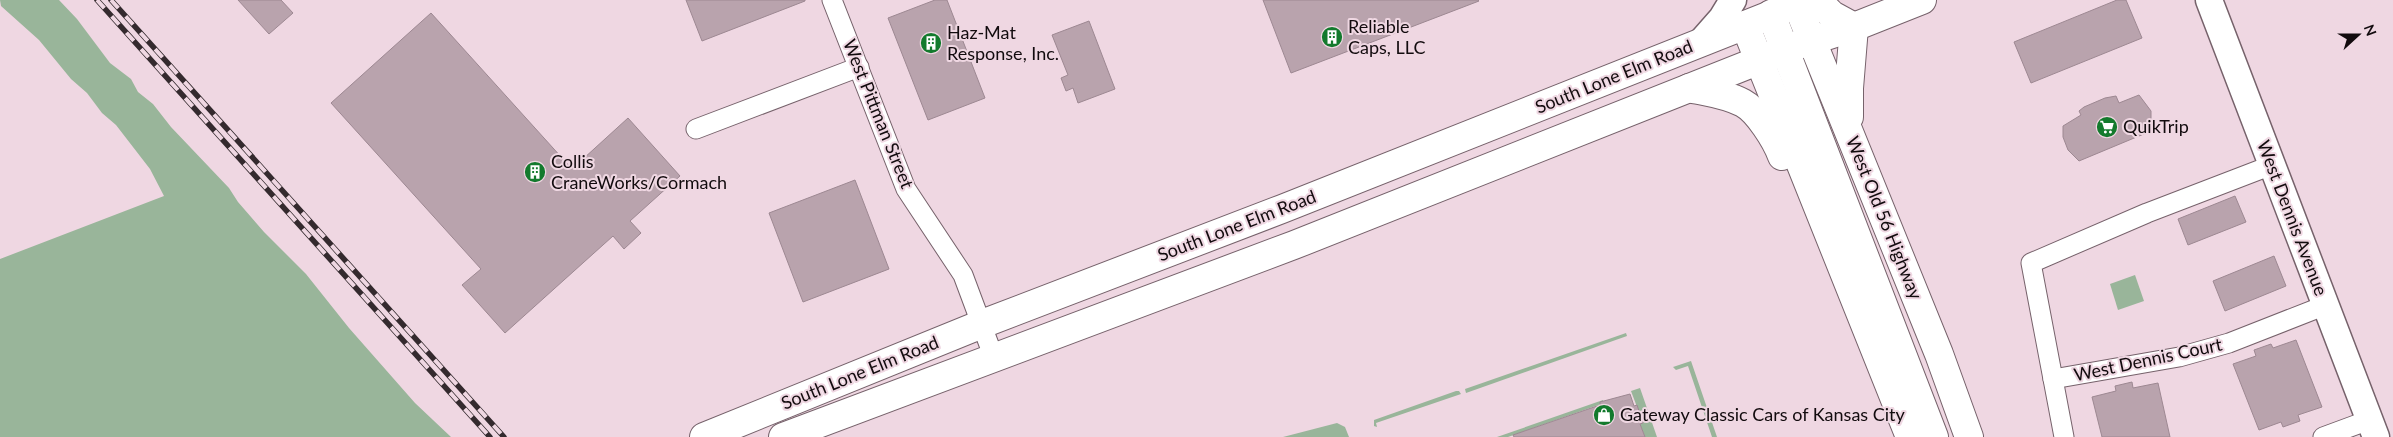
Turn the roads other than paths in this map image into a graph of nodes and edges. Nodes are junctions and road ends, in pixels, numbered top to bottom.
1 (832, 0) edge
2 (1733, 0) edge
3 (1922, 0) edge
4 (2209, 0) edge
5 (1804, 1) edge
6 (1768, 7) edge
7 (1744, 25) junction
8 (1854, 27) junction
9 (1812, 40) junction
10 (1700, 42) junction
11 (1785, 50) junction
12 (1759, 61) junction
13 (859, 67) junction
14 (1689, 88) junction
15 (696, 129) dead end
16 (1849, 134) junction
17 (2272, 165) junction
18 (2326, 305) junction
19 (982, 324) junction
20 (994, 358) junction
21 (2053, 379) junction
22 (2372, 428) edge
23 (704, 437) edge
24 (783, 437) edge
25 (1890, 437) edge
26 (1910, 437) edge
27 (1934, 437) edge
28 (1969, 437) edge
29 (2064, 437) edge
30 (2323, 437) edge

1 - 13 street, West Pittman Street
2 - 10 street
3 - 8 main road, South Lone Elm Road
4 - 17 street, West Dennis Avenue
5 - 6 main road, South Lone Elm Road
5 - 8 main road
5 - 9 main road, West Old 56 Highway
6 - 7 main road, South Lone Elm Road
6 - 11 main road, West Old 56 Highway
7 - 10 main road, South Lone Elm Road
7 - 12 main road
8 - 9 main road, South Lone Elm Road
8 - 16 main road
9 - 11 main road, South Lone Elm Road
9 - 16 main road, West Old 56 Highway
10 - 19 main road, South Lone Elm Road
11 - 12 main road, South Lone Elm Road
11 - 27 main road, West Old 56 Highway
12 - 14 main road, South Lone Elm Road
12 - 26 main road
13 - 15 street
13 - 19 street, West Pittman Street
14 - 20 main road, South Lone Elm Road
14 - 25 main road
16 - 28 main road, West Old 56 Highway
17 - 18 street, West Dennis Avenue
17 - 21 street
18 - 21 street, West Dennis Court
18 - 22 street, West Dennis Avenue
19 - 20 street, West Pittman Street
19 - 23 main road, South Lone Elm Road
20 - 24 main road, South Lone Elm Road
21 - 29 street
22 - 30 street

